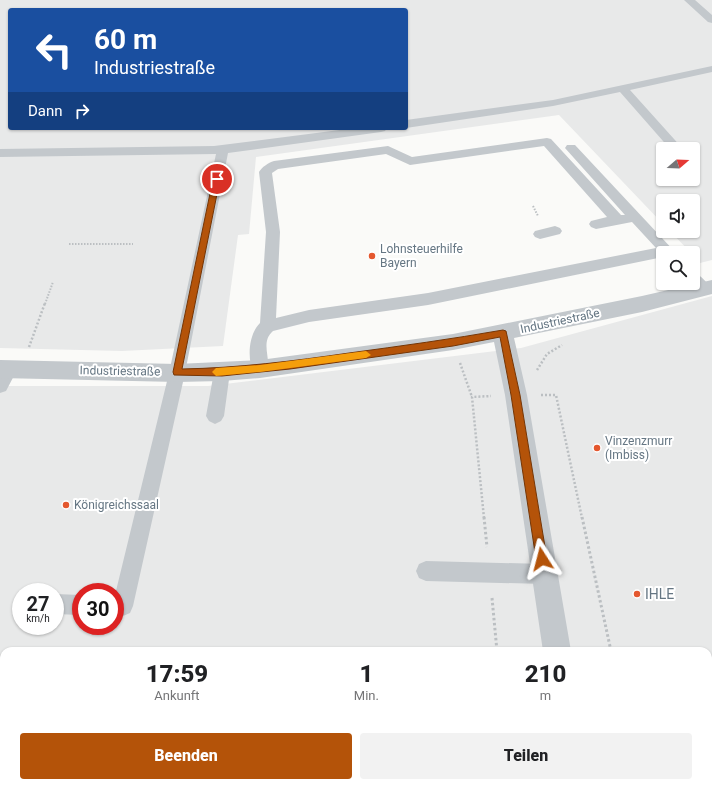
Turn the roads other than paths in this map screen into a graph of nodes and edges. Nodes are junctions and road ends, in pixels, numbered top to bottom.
1 (689, 0) edge
2 (712, 20) edge
3 (712, 69) edge
4 (622, 88) junction
5 (408, 124) edge
6 (366, 130) edge
7 (671, 142) edge
8 (571, 148) dead end
9 (223, 149) junction
10 (0, 154) edge
11 (637, 218) junction
12 (618, 221) junction
13 (596, 224) dead end
14 (555, 231) dead end
15 (540, 234) dead end
16 (663, 246) edge
17 (656, 254) edge
18 (703, 285) edge
19 (268, 326) junction
20 (503, 333) junction
21 (260, 368) junction
22 (177, 372) junction
23 (222, 372) junction
24 (7, 374) edge
25 (215, 416) dead end
26 (426, 571) dead end
27 (544, 574) junction
28 (124, 602) edge
29 (556, 647) edge

1 - 2 lane
3 - 4 lane
4 - 5 lane
4 - 7 lane
6 - 9 lane
8 - 11 lane
9 - 10 lane
9 - 22 lane
11 - 12 lane
11 - 16 lane
12 - 13 lane
12 - 19 lane
14 - 15 lane
17 - 19 lane
18 - 20 street, Industriestraße
19 - 21 lane
20 - 21 street, Industriestraße
20 - 27 street
21 - 23 street, Industriestraße
22 - 23 street, Industriestraße
22 - 24 street, Industriestraße
22 - 28 lane
23 - 25 lane
26 - 27 lane
27 - 29 street

